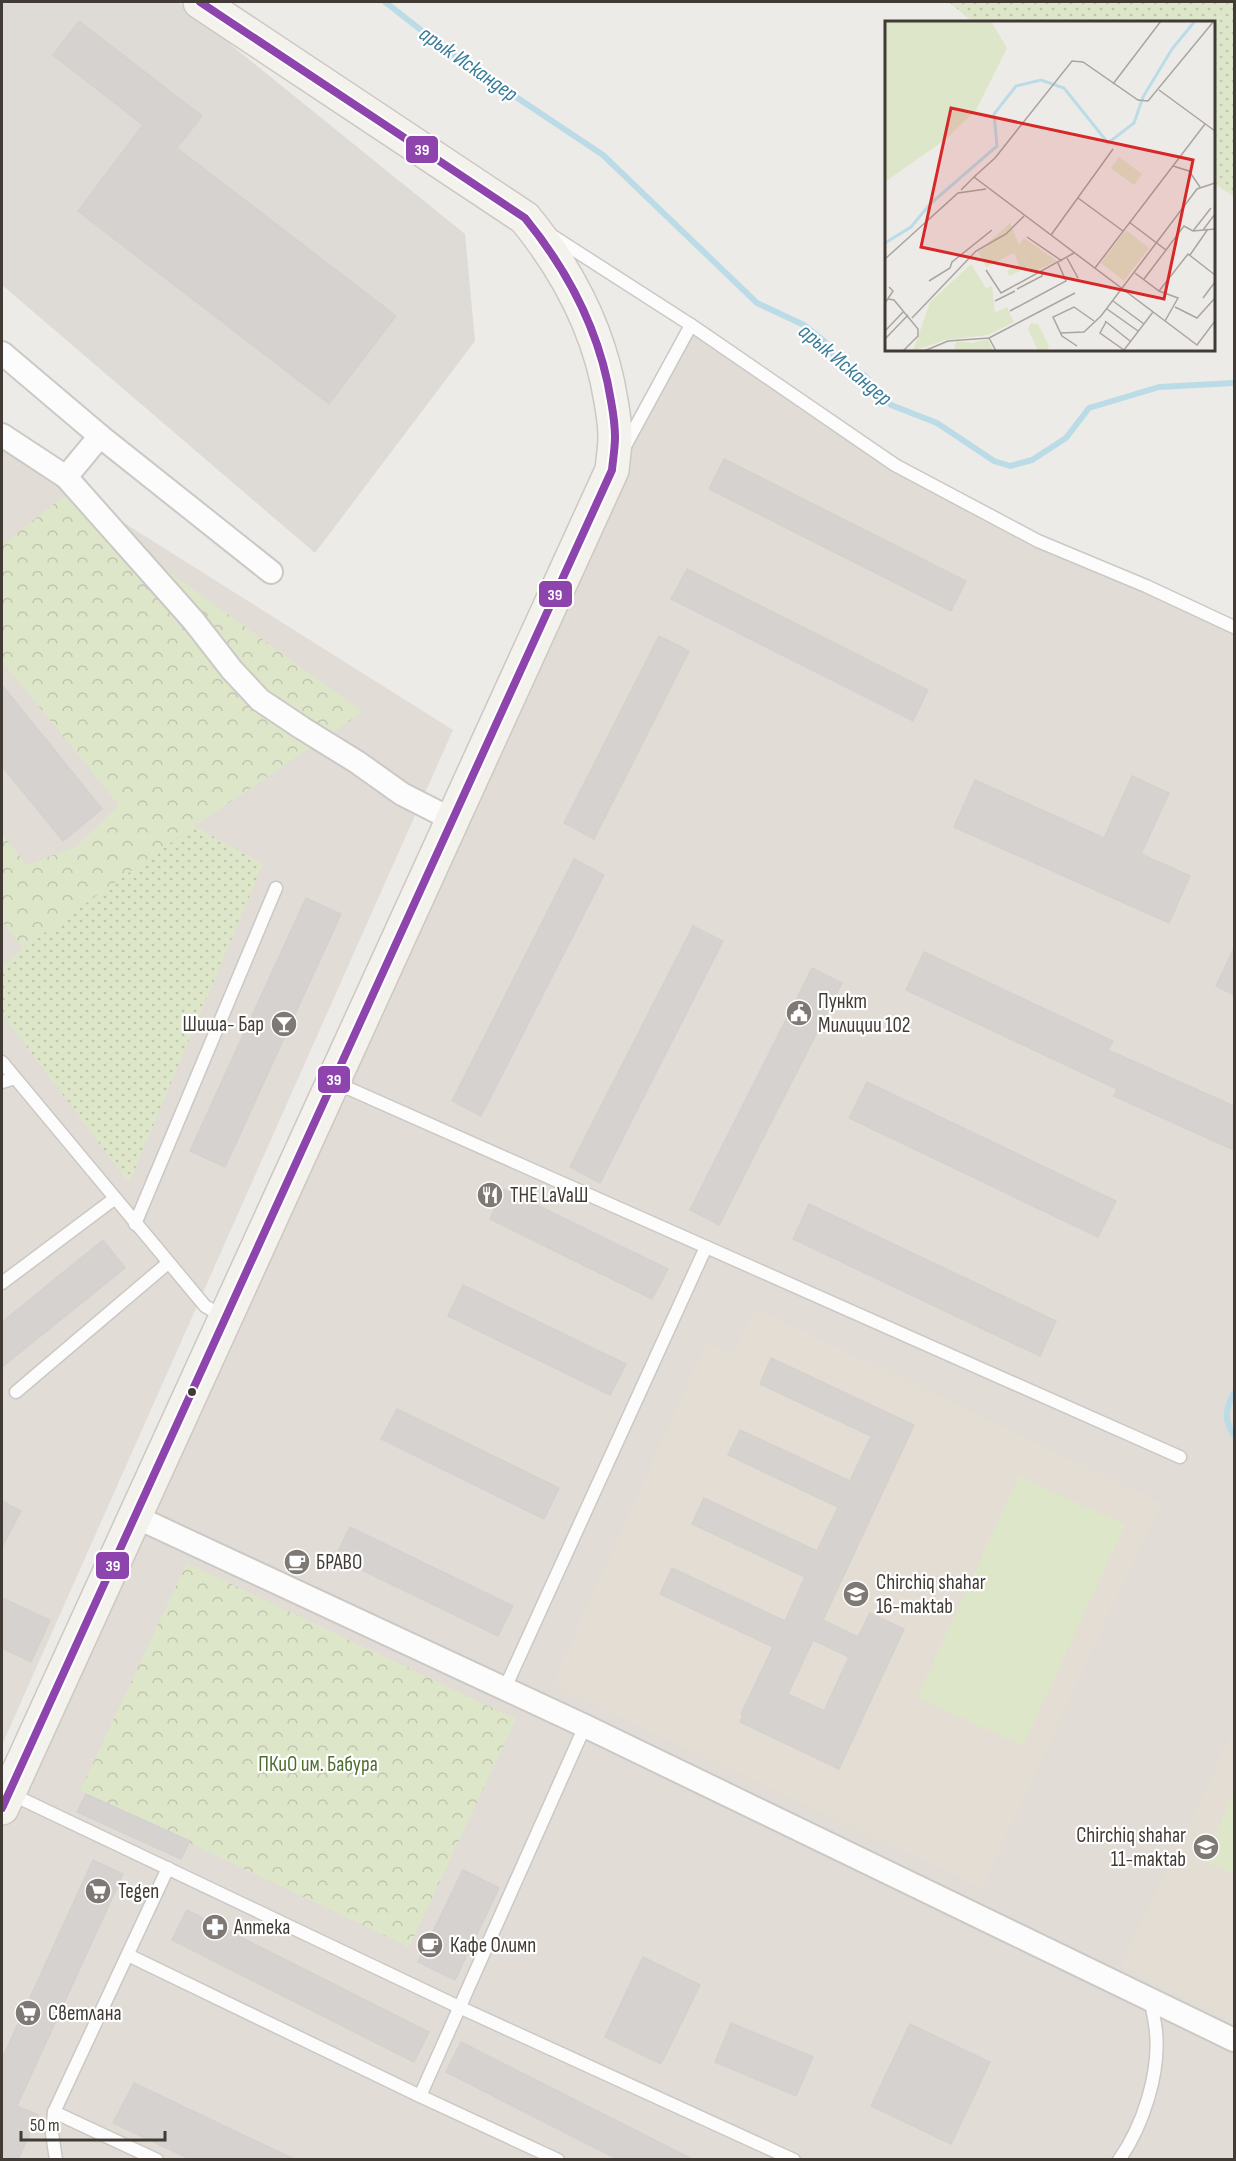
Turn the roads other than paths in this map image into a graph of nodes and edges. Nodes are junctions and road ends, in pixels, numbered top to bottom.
1 (200, 2) edge
2 (525, 218) junction
3 (691, 325) junction
4 (2, 354) edge
5 (2, 435) edge
6 (100, 436) junction
7 (612, 470) junction
8 (66, 477) junction
9 (271, 572) dead end
10 (1234, 627) edge
11 (453, 820) junction
12 (276, 888) dead end
13 (2, 1062) edge
14 (15, 1078) junction
15 (2, 1082) edge
16 (334, 1082) junction
17 (114, 1199) junction
18 (135, 1224) junction
19 (706, 1247) junction
20 (168, 1263) junction
21 (2, 1283) edge
22 (225, 1318) junction
23 (16, 1392) dead end
24 (1180, 1457) dead end
25 (134, 1516) junction
26 (505, 1688) junction
27 (585, 1726) junction
28 (4, 1797) edge
29 (168, 1868) junction
30 (128, 1955) junction
31 (1151, 1999) junction
32 (459, 2007) junction
33 (1234, 2040) edge
34 (420, 2096) junction
35 (54, 2112) junction
36 (56, 2160) edge
37 (158, 2160) edge
38 (558, 2160) edge
39 (794, 2160) edge
40 (1119, 2160) edge

1 - 2 street
2 - 3 lane
2 - 7 street
3 - 7 lane
3 - 10 lane
4 - 6 street
5 - 8 street
6 - 8 street
6 - 9 street
7 - 11 street
8 - 11 street
11 - 16 street
12 - 18 lane
13 - 14 lane
14 - 15 lane
14 - 17 lane
16 - 19 lane
16 - 22 street
17 - 18 lane
17 - 21 lane
18 - 20 lane
19 - 24 lane
19 - 26 lane
20 - 22 lane
20 - 23 lane
22 - 25 street
25 - 26 street
25 - 28 street
26 - 27 street
27 - 31 street
27 - 32 lane
28 - 29 lane
29 - 30 lane
29 - 32 lane
30 - 34 lane
30 - 35 lane
31 - 33 street
31 - 40 lane
32 - 34 lane
32 - 39 lane
34 - 38 lane
35 - 36 lane
35 - 37 lane

